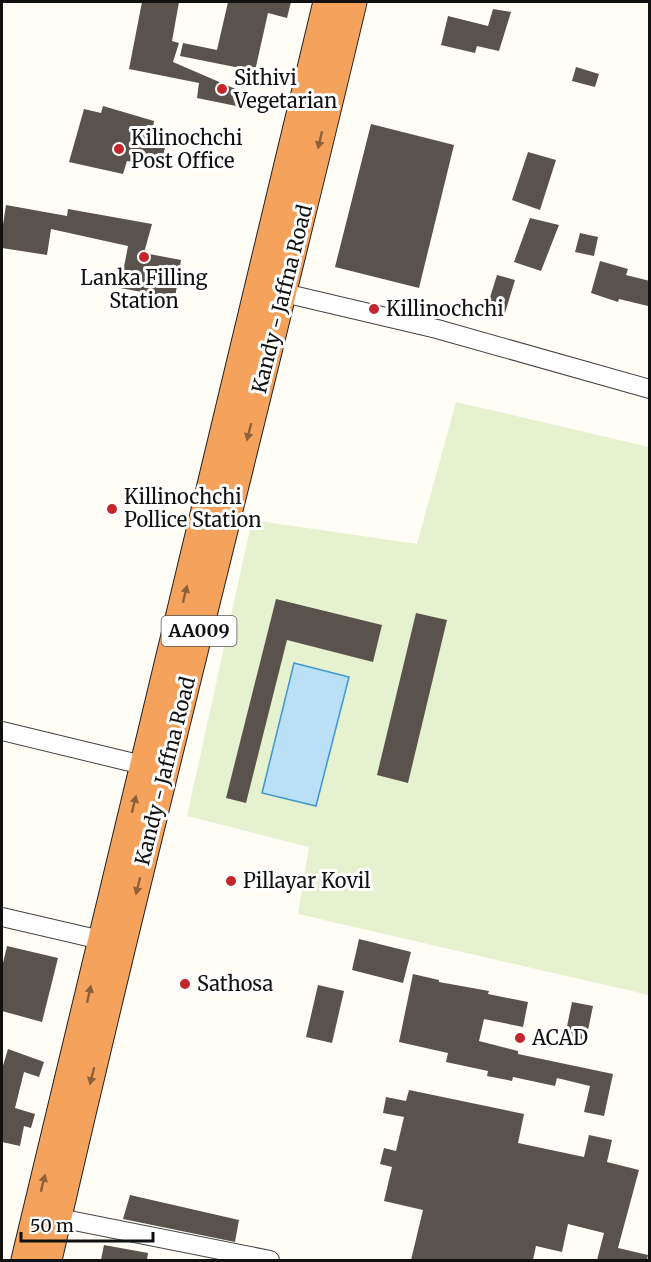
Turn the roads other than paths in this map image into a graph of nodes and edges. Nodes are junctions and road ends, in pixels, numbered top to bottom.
1 (327, 2) edge
2 (353, 2) edge
3 (284, 293) junction
4 (650, 389) edge
5 (2, 731) edge
6 (154, 768) junction
7 (2, 917) edge
8 (101, 940) junction
9 (47, 1215) junction
10 (25, 1260) edge
11 (48, 1260) edge
12 (270, 1260) edge

6 -> 1 highway, Kandy - Jaffna Road / AA009
2 -> 3 highway, Kandy - Jaffna Road / AA009
3 - 4 street
3 -> 6 highway, Kandy - Jaffna Road / AA009
5 - 6 street
8 -> 6 highway, Kandy - Jaffna Road / AA009
6 -> 9 highway, Kandy - Jaffna Road / AA009
7 - 8 street
9 -> 8 highway, Kandy - Jaffna Road / AA009
9 - 10 highway, Kandy - Jaffna Road / AA009
9 - 11 highway, Kandy - Jaffna Road / AA009
9 - 12 street

